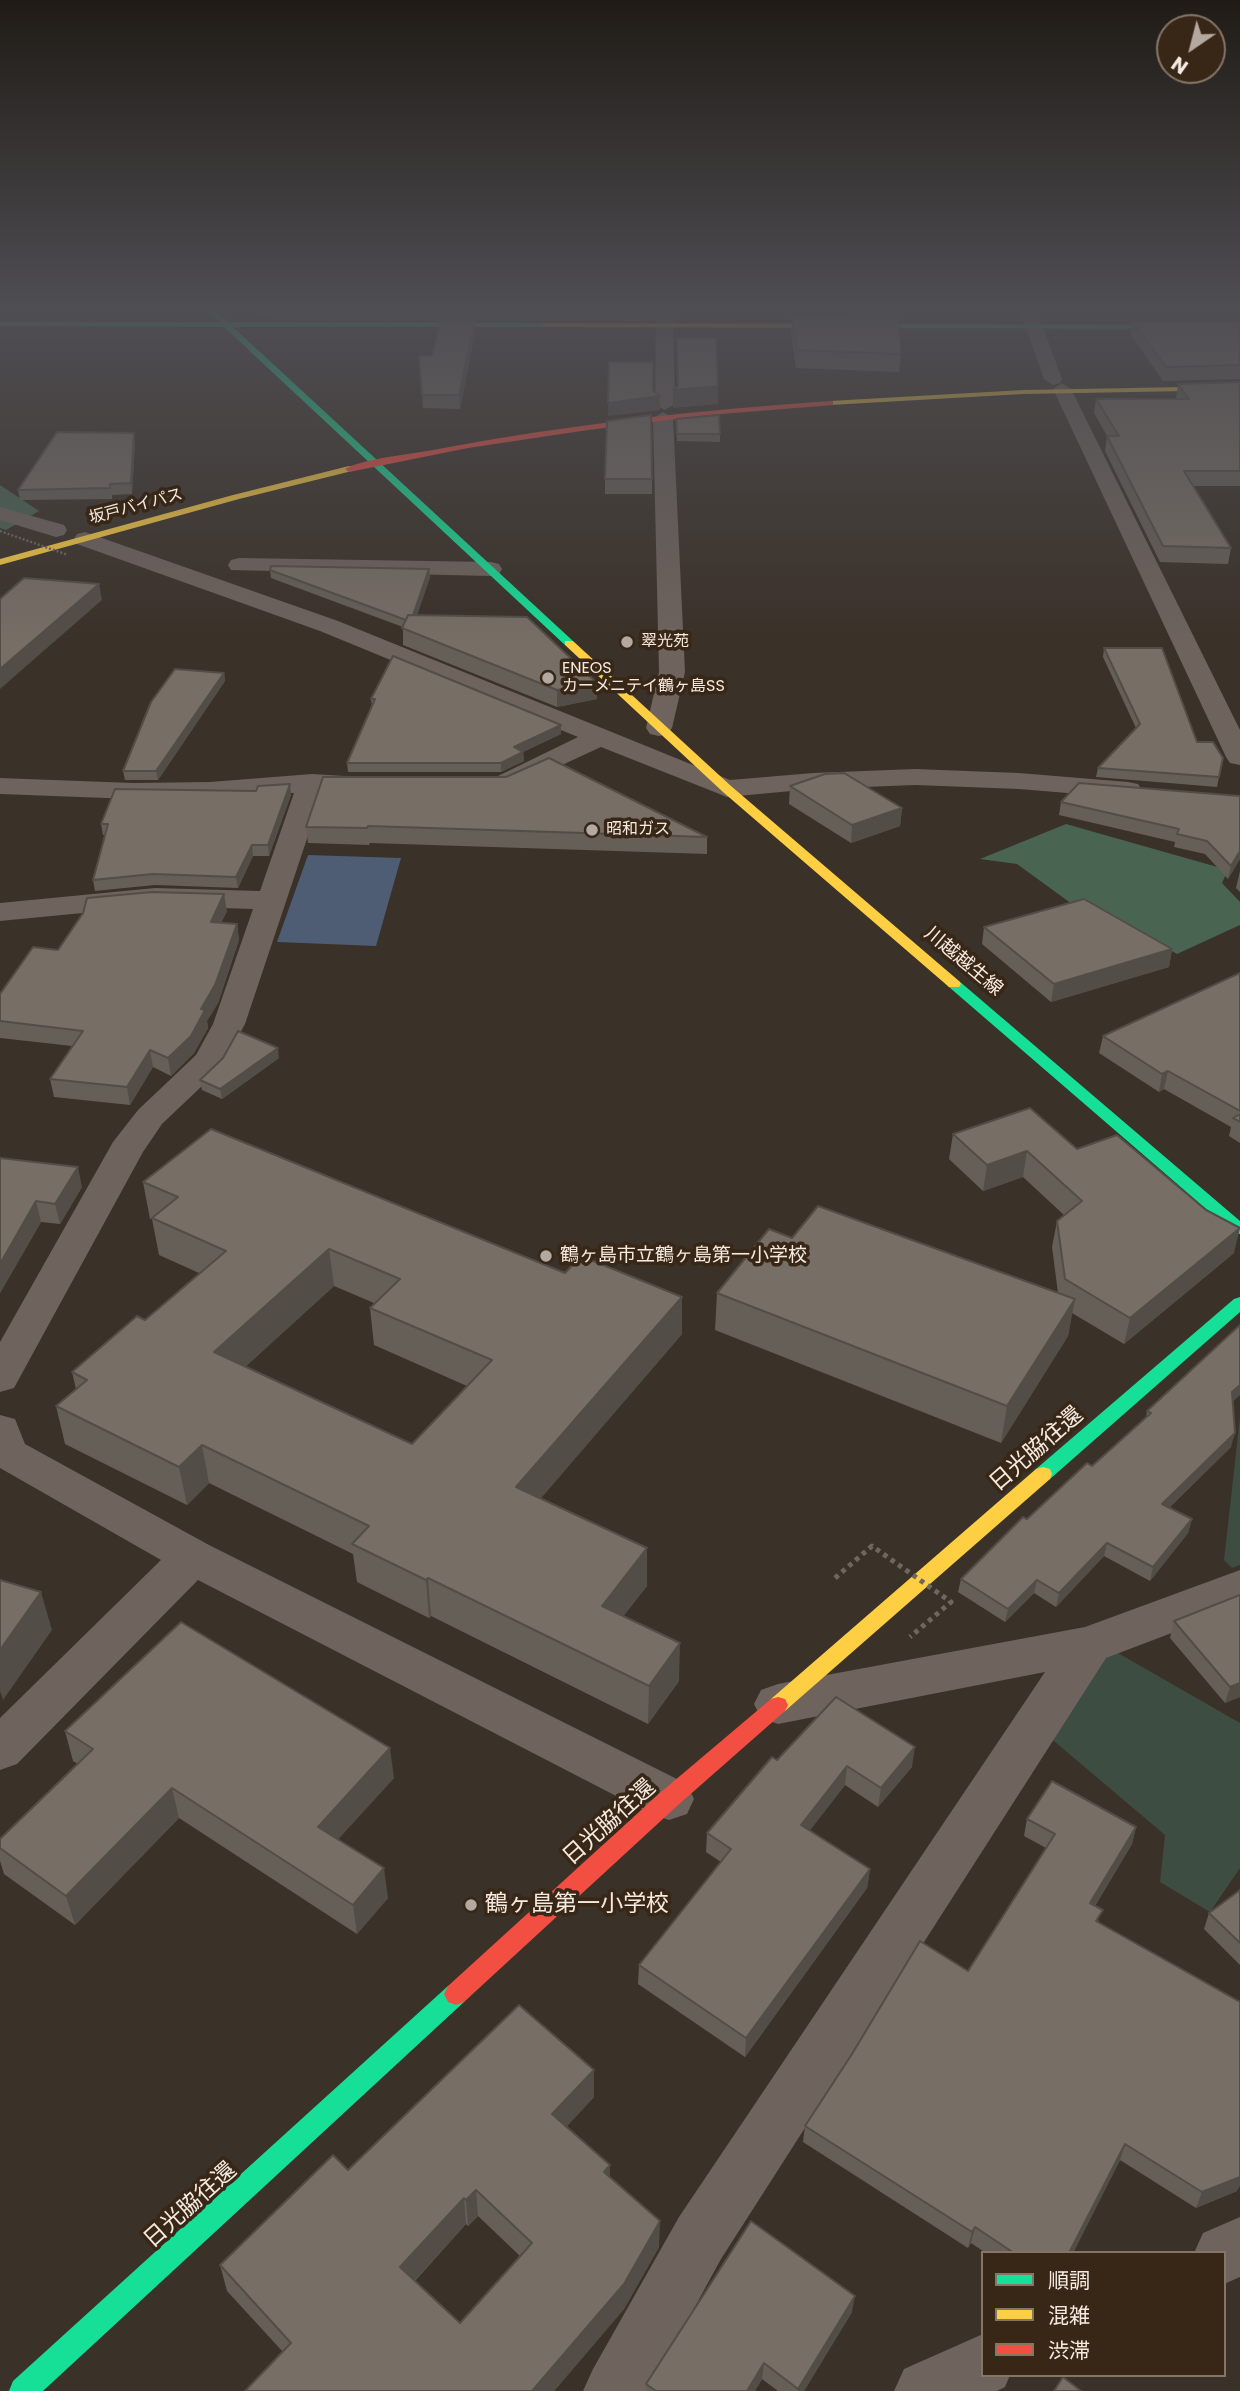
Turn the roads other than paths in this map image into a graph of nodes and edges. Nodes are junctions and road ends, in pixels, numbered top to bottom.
1 (333, 423) edge
2 (543, 423) edge
3 (603, 423) edge
4 (664, 423) edge
5 (1076, 423) edge
6 (365, 452) junction
7 (378, 463) junction
8 (0, 513) edge
9 (56, 530) junction
10 (22, 539) dead end
11 (76, 547) junction
12 (0, 562) edge
13 (239, 565) dead end
14 (491, 569) junction
15 (659, 728) junction
16 (600, 737) junction
17 (1240, 757) edge
18 (312, 782) junction
19 (363, 782) edge
20 (481, 783) edge
21 (0, 786) edge
22 (727, 789) junction
23 (1157, 792) edge
24 (270, 900) junction
25 (0, 912) edge
26 (1240, 1229) edge
27 (1240, 1303) edge
28 (0, 1378) edge
29 (0, 1430) edge
30 (193, 1557) junction
31 (1240, 1587) edge
32 (1088, 1645) junction
33 (778, 1704) junction
34 (0, 1749) edge
35 (669, 1799) junction
36 (981, 2366) edge
37 (23, 2391) edge
38 (615, 2391) edge
39 (926, 2391) edge

1 - 6 main road
2 - 6 main road, 坂戸バイパス
3 - 7 main road, 坂戸バイパス
4 - 15 street
5 - 17 street
6 - 7 main road
6 - 9 main road, 坂戸バイパス
7 - 11 main road, 坂戸バイパス
7 - 14 main road, 川越越生線
8 - 9 street
9 - 10 main road, 坂戸バイパス
11 - 12 main road, 坂戸バイパス
11 - 16 street
13 - 14 street
14 - 15 main road, 川越越生線
15 - 22 main road, 川越越生線
16 - 20 street
16 - 22 street
18 - 19 street
18 - 21 street
18 - 24 street
22 - 23 street
22 - 26 main road, 川越越生線
24 - 25 street
24 - 28 street
27 - 33 main road, 日光脇往還
29 - 30 street
30 - 34 street
30 - 35 street
31 - 32 street
32 - 33 street
32 - 38 street
33 - 35 main road, 日光脇往還
35 - 37 main road, 日光脇往還
36 - 39 street

